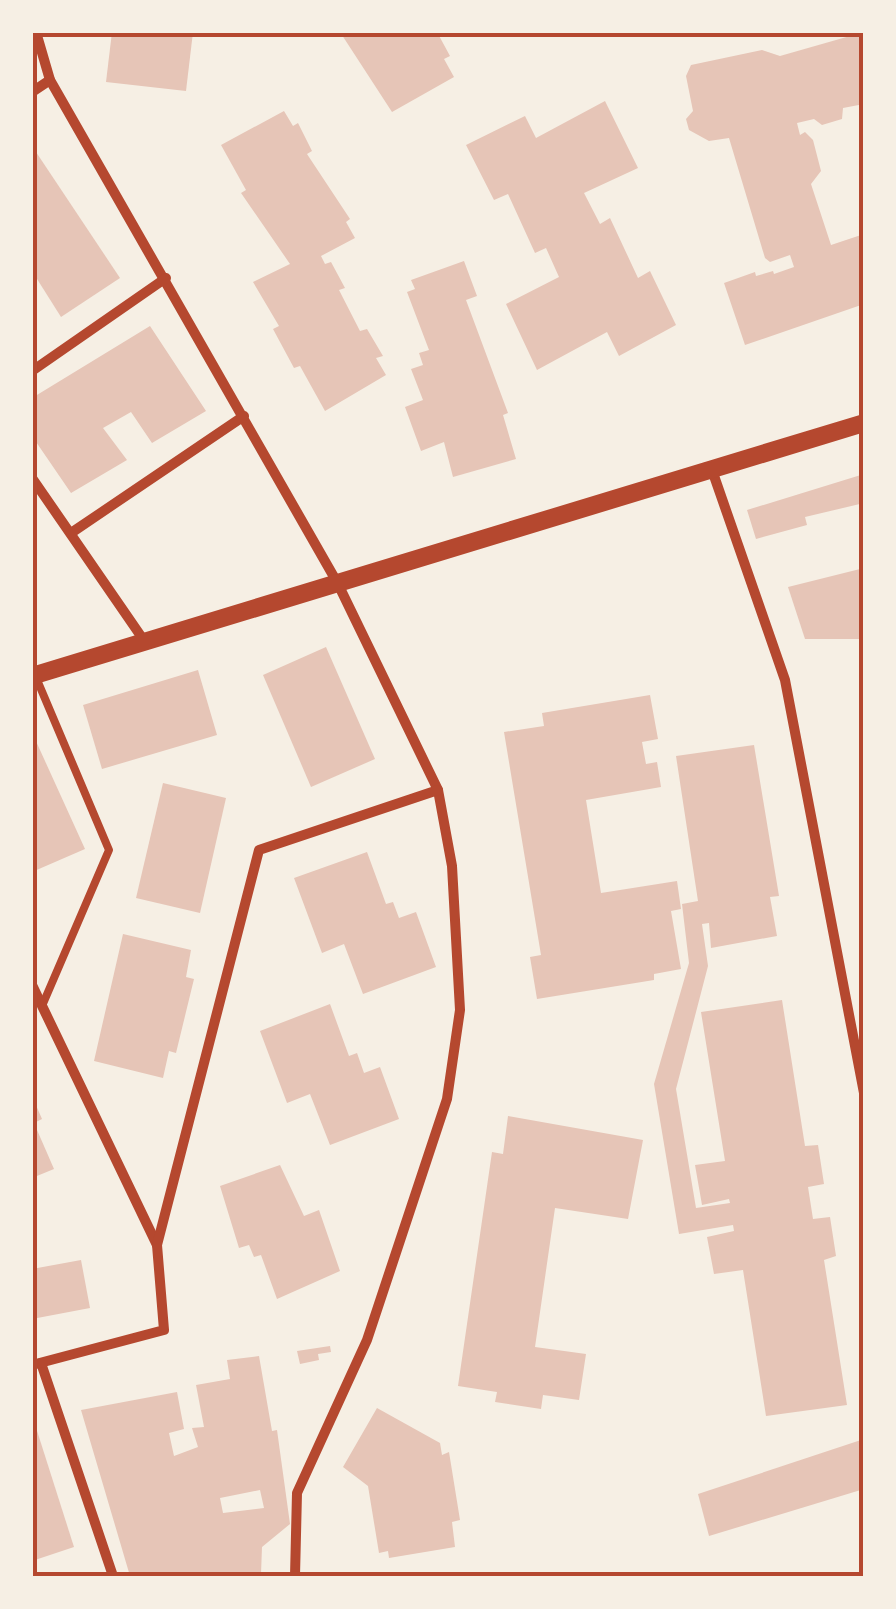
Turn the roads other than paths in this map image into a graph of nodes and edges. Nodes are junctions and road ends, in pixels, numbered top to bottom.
1 (36, 32) edge
2 (50, 80) junction
3 (32, 92) edge
4 (166, 278) junction
5 (32, 371) edge
6 (244, 416) junction
7 (864, 423) edge
8 (712, 470) junction
9 (32, 478) edge
10 (70, 533) junction
11 (338, 584) junction
12 (145, 642) junction
13 (33, 674) edge
14 (438, 790) junction
15 (32, 985) edge
16 (42, 1006) junction
17 (864, 1093) edge
18 (158, 1245) junction
19 (37, 1364) edge
20 (113, 1576) edge
21 (295, 1576) edge

1 - 2 street
2 - 3 street
2 - 4 street
4 - 5 street
4 - 6 street
6 - 10 street
6 - 11 street
7 - 8 street
8 - 11 street
8 - 17 street
9 - 10 street
10 - 12 street
11 - 12 street
11 - 14 street
12 - 13 street
13 - 16 lane
14 - 18 street
14 - 21 street
15 - 16 street
16 - 18 street
18 - 19 street
19 - 20 street

